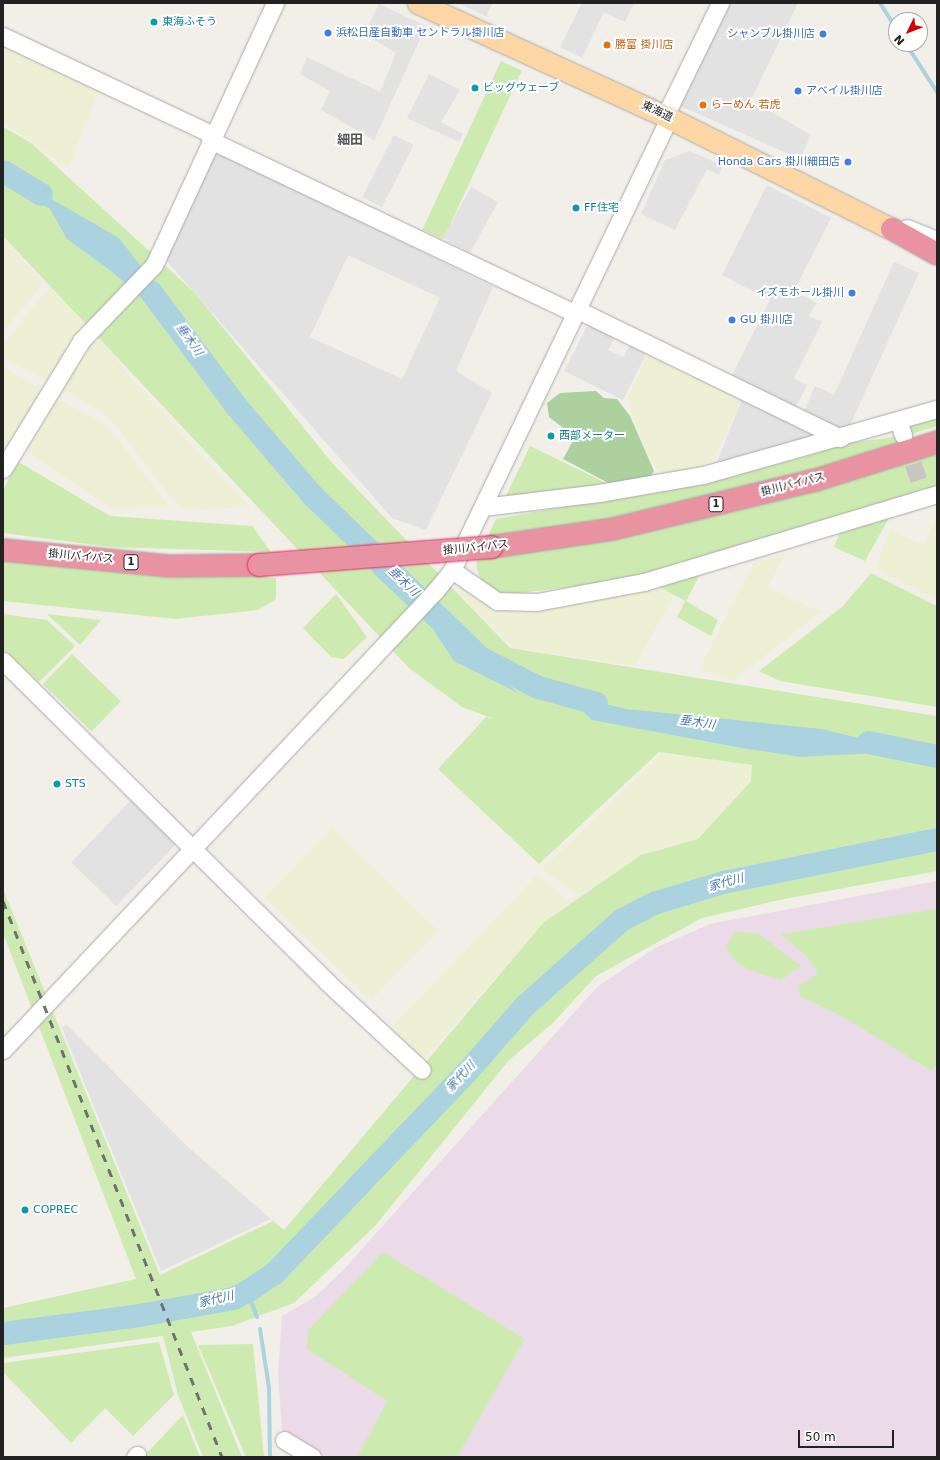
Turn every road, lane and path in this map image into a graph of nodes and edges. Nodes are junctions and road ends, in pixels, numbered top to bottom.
1 (275, 3) edge
2 (418, 3) edge
3 (720, 3) edge
4 (3, 36) edge
5 (667, 117) junction
6 (211, 138) junction
7 (857, 212) junction
8 (892, 229) junction
9 (937, 240) edge
10 (937, 248) edge
11 (937, 254) edge
12 (577, 312) junction
13 (937, 409) edge
14 (840, 438) junction
15 (937, 442) edge
16 (3, 469) edge
17 (928, 491) edge
18 (483, 507) junction
19 (3, 550) edge
20 (452, 570) junction
21 (3, 662) edge
22 (193, 847) junction
23 (3, 1050) edge
24 (422, 1070) dead end
25 (284, 1440) dead end
26 (312, 1457) edge

1 - 6 street
2 - 5 main road, 東海道
3 - 5 street
4 - 6 street
5 - 7 main road, 東海道
5 - 12 street
6 - 12 street
6 - 16 street
7 - 8 main road, 東海道
7 - 9 street
8 - 10 highway
8 - 11 highway
12 - 14 street
12 - 18 street
13 - 14 street
14 - 18 street
15 - 19 highway, 掛川バイパス / 1, bridge
17 - 20 street
18 - 20 street
20 - 22 street
21 - 22 street
22 - 23 street
22 - 24 street
25 - 26 street

